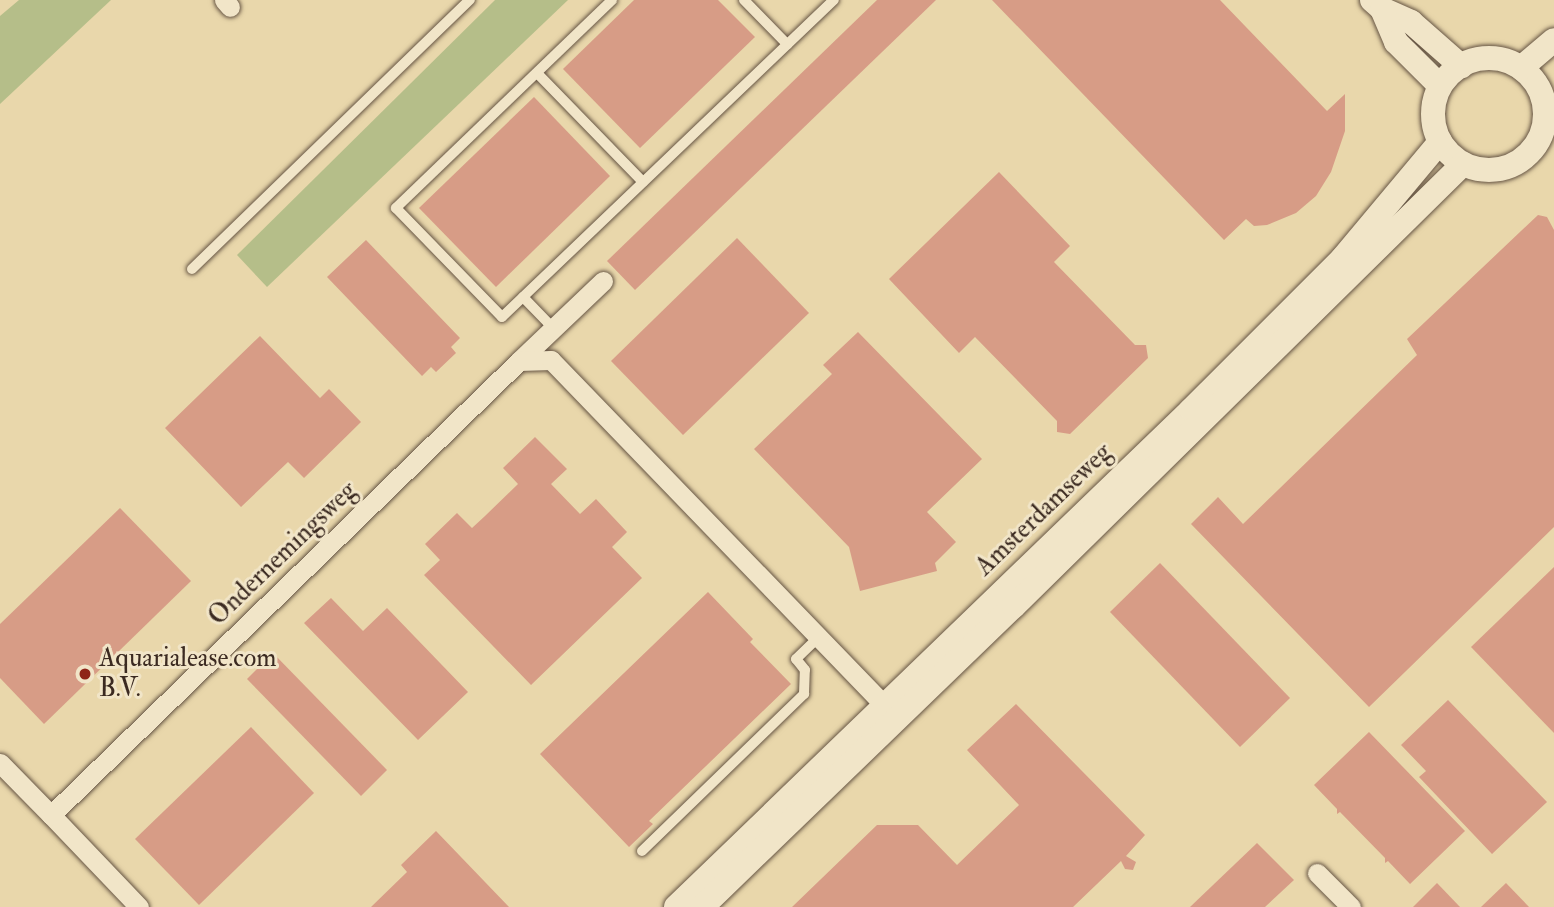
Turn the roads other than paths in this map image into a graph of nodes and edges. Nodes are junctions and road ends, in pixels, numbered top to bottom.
1 (470, 0) edge
2 (611, 0) edge
3 (744, 0) edge
4 (834, 0) edge
5 (1377, 4) edge
6 (1554, 40) edge
7 (787, 44) junction
8 (1461, 66) junction
9 (1521, 68) junction
10 (537, 72) junction
11 (1547, 83) edge
12 (1440, 86) junction
13 (1440, 142) junction
14 (1463, 164) junction
15 (643, 182) junction
16 (192, 269) dead end
17 (603, 281) dead end
18 (523, 297) junction
19 (553, 328) junction
20 (519, 361) junction
21 (820, 636) junction
22 (884, 705) junction
23 (0, 764) edge
24 (51, 815) junction
25 (642, 851) dead end
26 (1317, 873) dead end
27 (136, 906) edge
28 (676, 907) edge
29 (702, 907) edge
30 (1351, 907) edge

1 - 16 lane
2 - 10 lane
3 - 7 lane
4 - 7 lane
5 - 8 street
5 - 12 street
6 - 9 street
7 - 15 lane
8 - 9 street
8 - 12 street
9 - 11 street
10 - 15 lane
10 - 18 lane
11 - 14 street
12 - 13 street
13 - 14 street
13 - 22 street, Amsterdamseweg
14 - 29 street, Amsterdamseweg
15 - 18 lane
17 - 19 street, Ondernemingsweg
18 - 19 lane
19 - 20 street, Ondernemingsweg
20 - 21 street
20 - 24 street, Ondernemingsweg
21 - 22 street
21 - 25 lane
22 - 28 street, Amsterdamseweg
23 - 24 street
24 - 27 street
26 - 30 street

